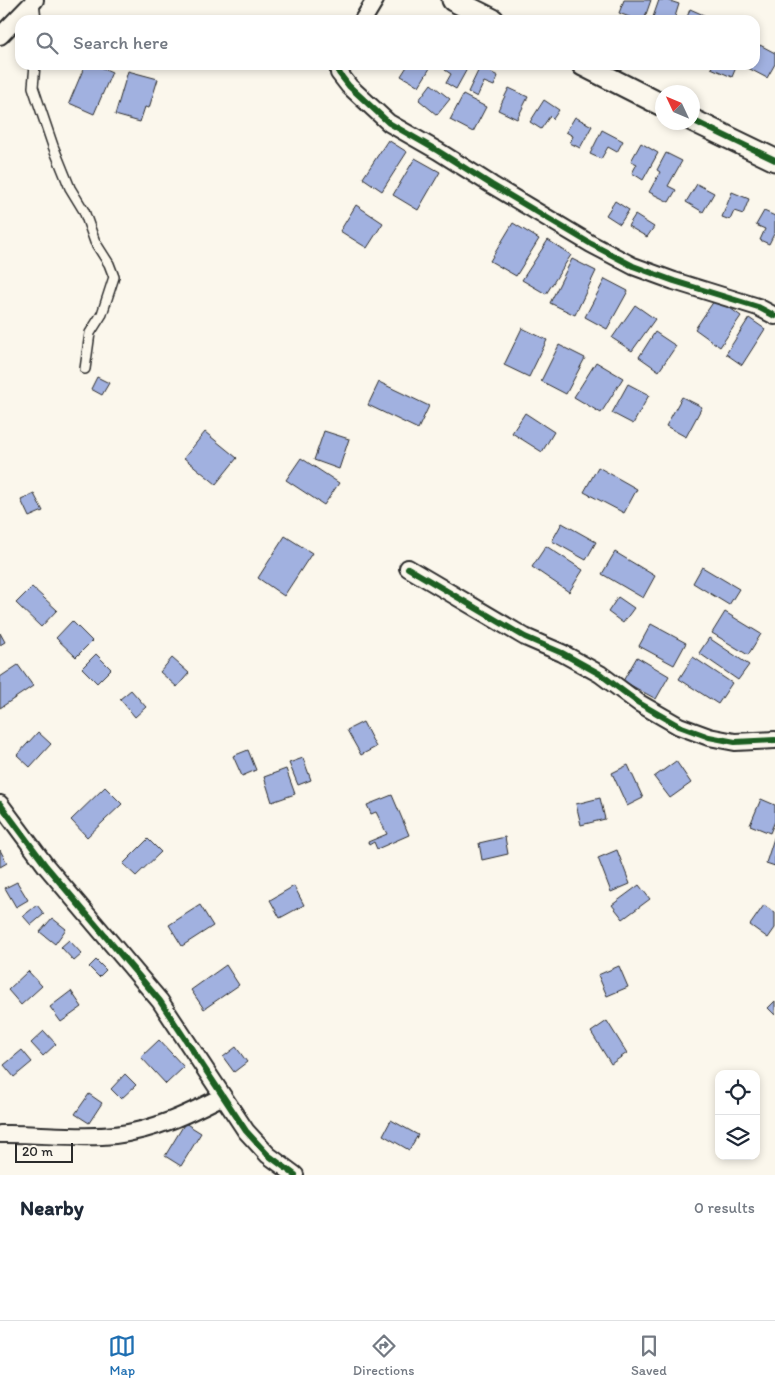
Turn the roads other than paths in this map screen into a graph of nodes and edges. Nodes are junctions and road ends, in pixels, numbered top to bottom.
1 (375, 0) edge
2 (452, 0) edge
3 (35, 1) edge
4 (21, 15) edge
5 (36, 15) edge
6 (366, 15) edge
7 (482, 15) edge
8 (15, 21) edge
9 (0, 36) edge
10 (35, 70) edge
11 (339, 70) edge
12 (592, 70) edge
13 (655, 102) edge
14 (700, 124) edge
15 (775, 160) edge
16 (775, 316) edge
17 (85, 369) dead end
18 (408, 568) dead end
19 (775, 740) edge
20 (0, 804) edge
21 (223, 1096) junction
22 (0, 1134) edge
23 (295, 1175) edge

1 - 6 street
2 - 7 street
3 - 4 street
3 - 5 lane
8 - 9 street
10 - 17 lane
11 - 16 street
12 - 13 street
14 - 15 street
18 - 19 street
20 - 21 street
21 - 22 street
21 - 23 street

